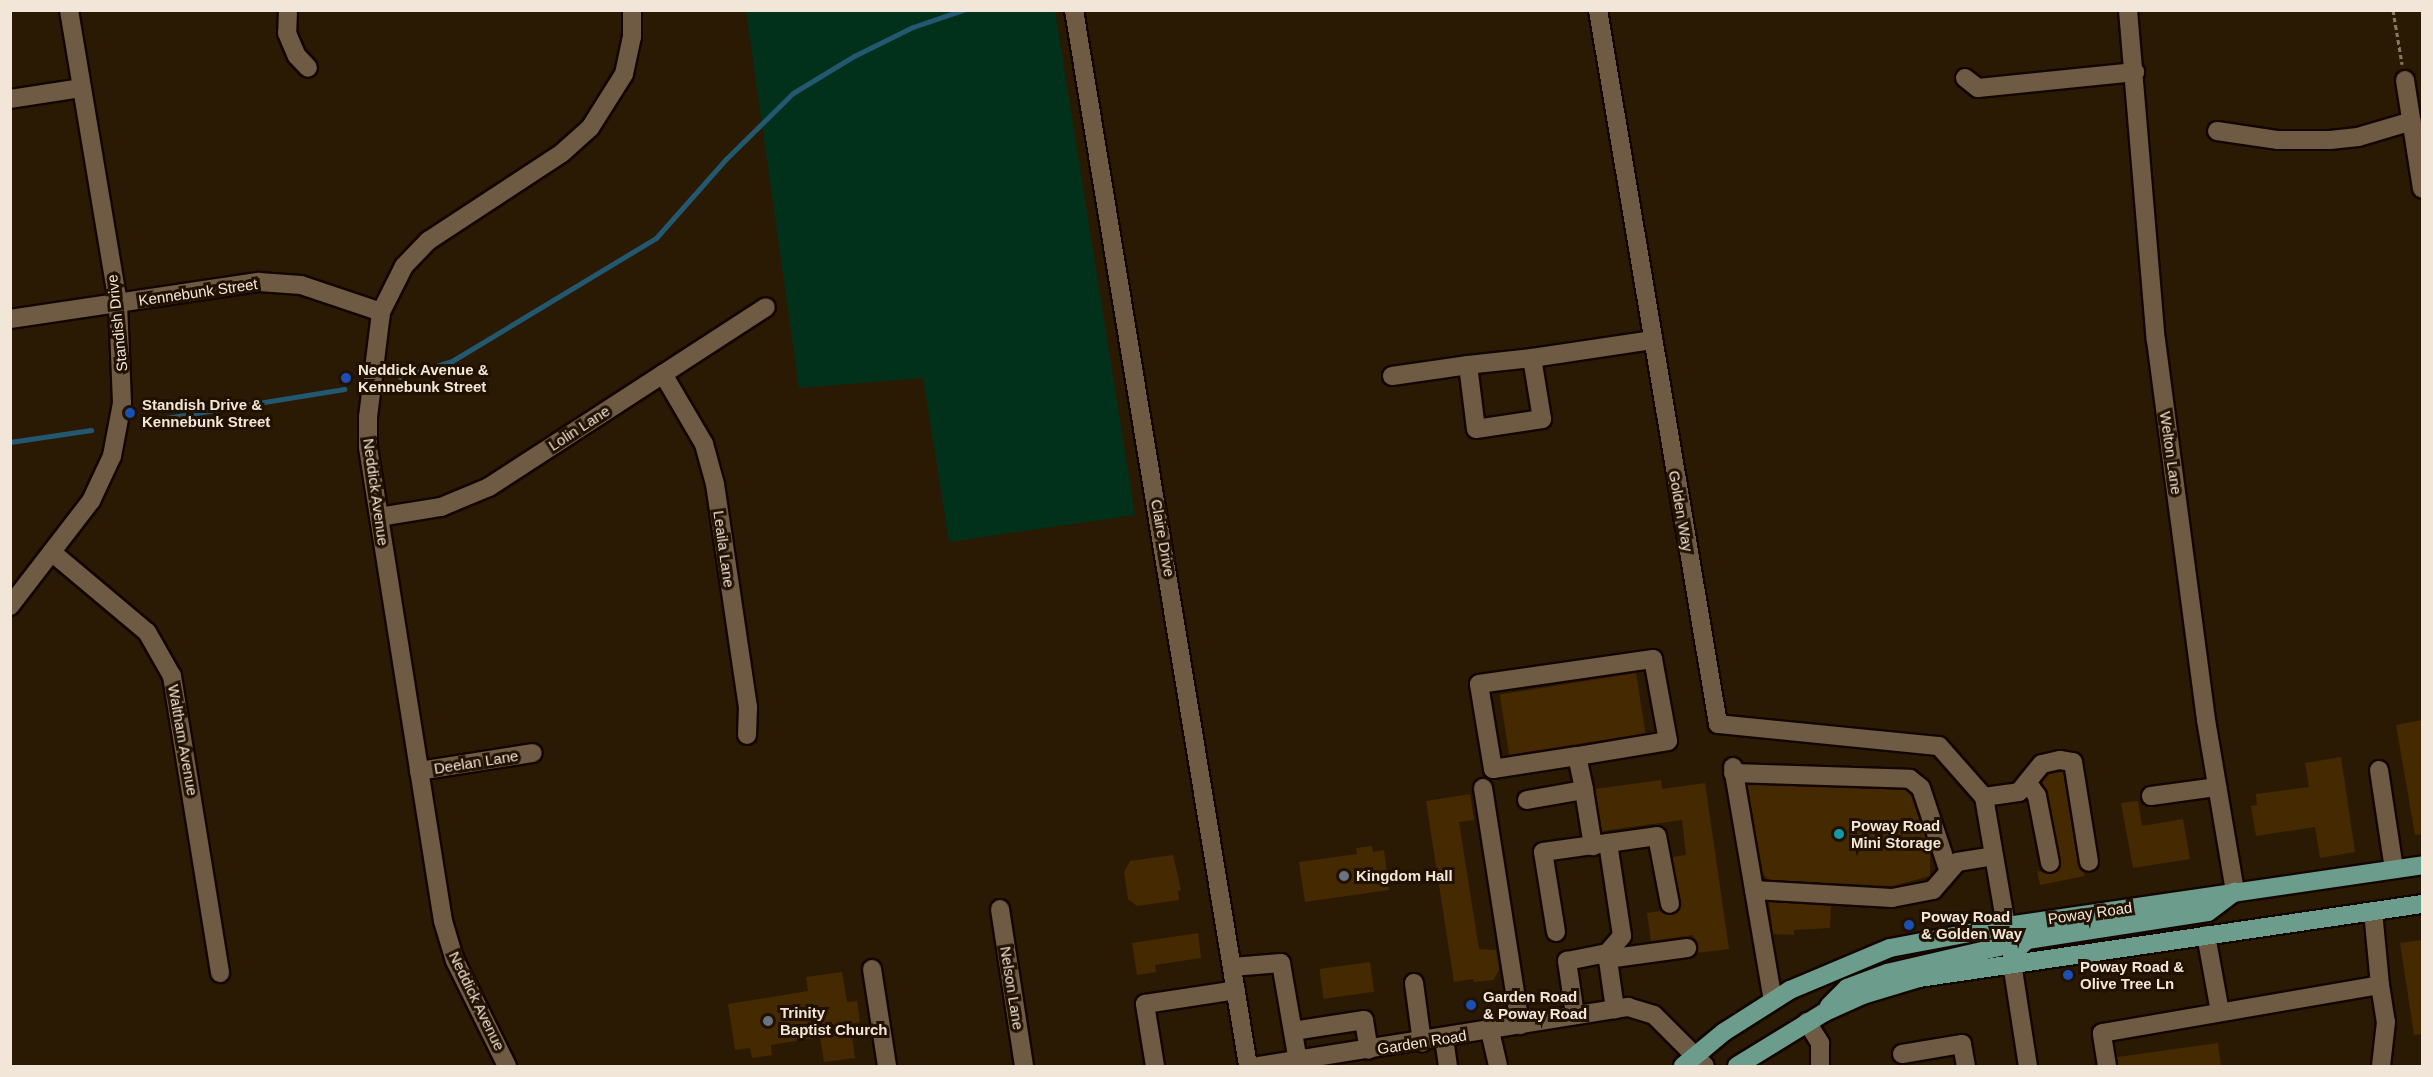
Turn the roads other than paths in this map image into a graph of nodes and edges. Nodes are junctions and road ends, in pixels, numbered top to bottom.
1 (69, 10) edge
2 (288, 10) edge
3 (632, 10) edge
4 (1074, 10) edge
5 (1598, 10) edge
6 (2128, 10) edge
7 (308, 68) dead end
8 (2135, 72) junction
9 (1965, 78) dead end
10 (2405, 80) road end
11 (81, 88) junction
12 (10, 99) edge
13 (2412, 121) junction
14 (2217, 131) dead end
15 (2422, 187) edge
16 (118, 303) junction
17 (766, 307) dead end
18 (381, 312) junction
19 (10, 319) edge
20 (1652, 340) junction
21 (1532, 358) junction
22 (1468, 365) junction
23 (663, 374) junction
24 (1392, 376) dead end
25 (379, 517) junction
26 (54, 554) junction
27 (10, 606) edge
28 (747, 735) dead end
29 (533, 753) dead end
30 (1577, 756) junction
31 (2379, 770) dead end
32 (419, 771) junction
33 (2027, 782) junction
34 (2217, 787) junction
35 (1483, 788) dead end
36 (1584, 790) junction
37 (2151, 796) dead end
38 (1984, 797) junction
39 (1527, 800) dead end
40 (1600, 844) junction
41 (1994, 856) junction
42 (2089, 862) dead end
43 (2050, 863) dead end
44 (2422, 865) edge
45 (1948, 869) junction
46 (2394, 869) junction
47 (1754, 890) junction
48 (2235, 892) junction
49 (1670, 904) dead end
50 (2422, 904) edge
51 (1000, 909) dead end
52 (2373, 911) junction
53 (2006, 926) junction
54 (1556, 932) dead end
55 (2206, 935) junction
56 (1687, 948) dead end
57 (1607, 956) junction
58 (2012, 963) junction
59 (1232, 967) junction
60 (872, 969) dead end
61 (220, 973) dead end
62 (1414, 983) dead end
63 (2380, 985) junction
64 (1236, 990) junction
65 (1773, 1000) junction
66 (1615, 1009) junction
67 (1825, 1012) junction
68 (2220, 1012) junction
69 (1575, 1015) junction
70 (1807, 1022) junction
71 (1520, 1025) junction
72 (1293, 1031) junction
73 (1490, 1031) junction
74 (1444, 1038) junction
75 (1422, 1042) junction
76 (1369, 1050) junction
77 (1902, 1054) dead end
78 (1298, 1061) junction
79 (1694, 1063) edge
80 (507, 1066) edge
81 (887, 1066) edge
82 (1024, 1066) edge
83 (1155, 1066) edge
84 (1248, 1066) edge
85 (1259, 1066) edge
86 (1448, 1066) edge
87 (1498, 1066) edge
88 (1737, 1066) edge
89 (1820, 1066) edge
90 (1966, 1066) edge
91 (2028, 1066) edge
92 (2107, 1066) edge
93 (2381, 1066) edge

1 - 11 street, Standish Drive
2 - 7 street
3 - 18 street, Neddick Avenue
4 - 59 street, Claire Drive
5 - 20 street, Golden Way
6 - 8 street, Welton Lane
8 - 9 street
8 - 34 street, Welton Lane
10 - 13 street
11 - 12 street
11 - 16 street, Standish Drive
13 - 14 street
13 - 15 street
16 - 18 street, Kennebunk Street
16 - 19 street, Kennebunk Street
16 - 26 street, Standish Drive
17 - 23 street, Lolin Lane
18 - 25 street, Neddick Avenue
20 - 21 street
20 - 38 street, Golden Way
21 - 22 street
21 - 22 street
22 - 24 street
23 - 25 street, Lolin Lane
23 - 28 street, Leaila Lane
25 - 32 street, Neddick Avenue
26 - 27 street, Standish Drive
26 - 61 street, Waltham Avenue
29 - 32 street, Deelan Lane
30 - 30 street
30 - 36 street
31 - 46 street
32 - 80 street, Neddick Avenue
33 - 38 street
33 - 42 street
33 - 43 street
34 - 37 street
34 - 48 street, Welton Lane
35 - 71 street
36 - 39 street
36 - 40 street
38 - 41 street
40 - 49 street
40 - 54 street
40 - 57 street
41 - 45 street
41 - 53 street
44 - 46 main road, Poway Road
45 - 47 street
45 - 47 street
46 - 48 main road, Poway Road
47 - 65 street
48 - 53 main road, Poway Road
48 - 58 main road
50 - 52 main road
51 - 82 street, Nelson Lane
52 - 55 main road
52 - 63 street
53 - 65 main road, Poway Road
53 - 67 main road
55 - 58 main road
55 - 68 street
56 - 57 street
57 - 66 street
57 - 69 street
58 - 67 main road
58 - 91 street
59 - 64 street, Claire Drive
59 - 72 street
60 - 81 street
62 - 75 street
63 - 68 street
63 - 93 street
64 - 83 street
64 - 84 street, Claire Drive
65 - 79 main road, Poway Road
66 - 69 street, Garden Road
66 - 79 street, Garden Road
67 - 70 main road
68 - 92 street
69 - 71 street, Garden Road
70 - 88 main road
70 - 89 street
71 - 73 street, Garden Road
72 - 76 street
72 - 78 street
73 - 74 street, Garden Road
73 - 87 street
74 - 75 street, Garden Road
74 - 86 street
75 - 76 street, Garden Road
76 - 78 street, Garden Road
77 - 90 street
78 - 85 street, Garden Road

